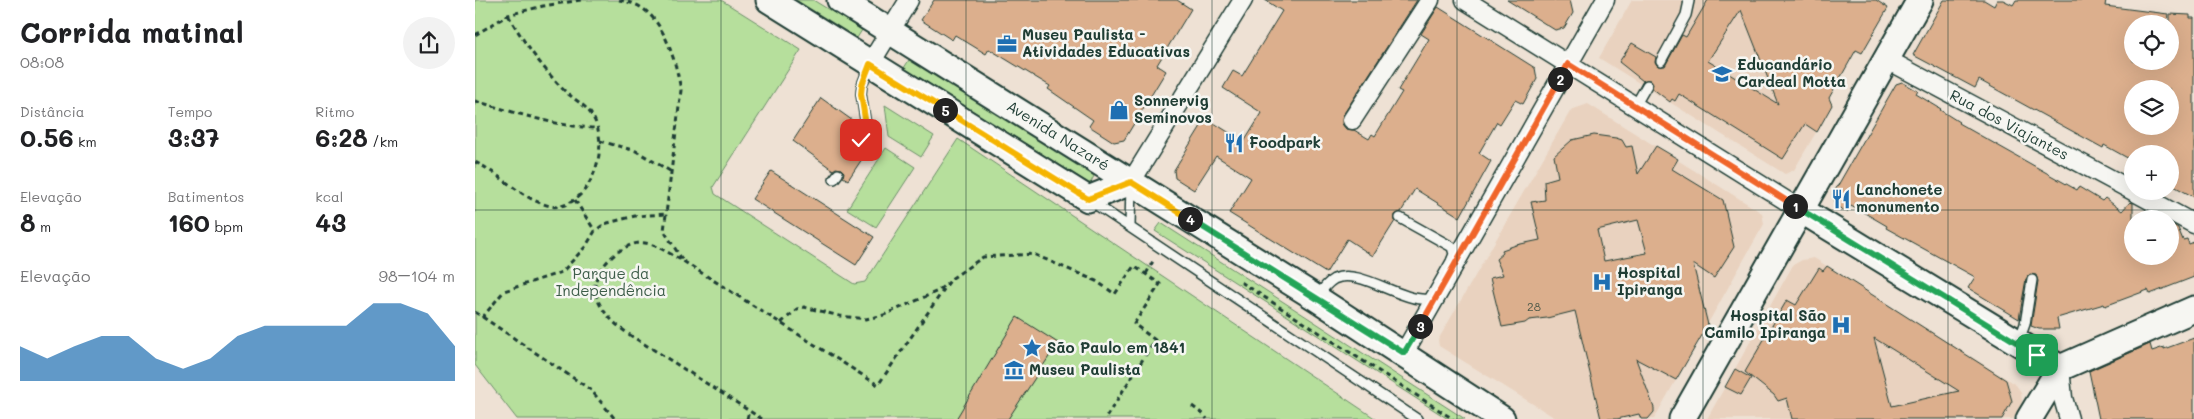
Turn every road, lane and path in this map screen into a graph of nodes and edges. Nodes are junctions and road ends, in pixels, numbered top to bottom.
1 (581, 0) edge
2 (619, 0) edge
3 (639, 0) edge
4 (769, 0) edge
5 (840, 0) edge
6 (909, 0) edge
7 (1243, 0) edge
8 (1430, 0) edge
9 (1465, 0) edge
10 (1688, 0) edge
11 (1919, 0) edge
12 (636, 4) junction
13 (1598, 4) edge
14 (508, 15) junction
15 (890, 31) junction
16 (475, 35) edge
17 (1886, 59) junction
18 (1661, 60) dead end
19 (870, 64) junction
20 (1568, 64) junction
21 (1647, 85) dead end
22 (475, 101) edge
23 (1635, 106) junction
24 (1352, 120) dead end
25 (597, 128) junction
26 (861, 140) dead end
27 (600, 141) junction
28 (475, 162) edge
29 (670, 171) junction
30 (1131, 182) junction
31 (2124, 186) edge
32 (1088, 199) junction
33 (575, 200) junction
34 (2150, 200) edge
35 (1801, 210) junction
36 (666, 214) junction
37 (1400, 218) dead end
38 (2194, 224) edge
39 (1130, 226) junction
40 (595, 231) junction
41 (683, 261) junction
42 (1153, 261) dead end
43 (1146, 274) junction
44 (951, 279) junction
45 (1237, 280) dead end
46 (2032, 280) dead end
47 (1316, 298) junction
48 (2194, 309) edge
49 (475, 312) edge
50 (482, 318) junction
51 (781, 323) junction
52 (2018, 343) junction
53 (1404, 353) junction
54 (2060, 368) junction
55 (1191, 406) dead end
56 (749, 411) junction
57 (615, 419) edge
58 (747, 419) edge
59 (762, 419) edge
60 (1105, 419) edge
61 (1207, 419) edge
62 (1417, 419) edge
63 (1453, 419) edge
64 (1502, 419) edge
65 (1682, 419) edge
66 (2029, 419) edge
67 (2069, 419) edge

1 - 14 path
2 - 12 path
3 - 12 path
4 - 19 main road
5 - 15 main road, Avenida Nazaré
6 - 15 street
7 - 30 street
8 - 24 street
9 - 20 street
10 - 18 lane
11 - 17 main road
12 - 29 path
13 - 20 street
14 - 16 path
14 - 25 path
15 - 19 street
15 - 30 main road, Avenida Nazaré
17 - 31 street, Rua dos Viajantes
17 - 35 main road
19 - 26 lane
19 - 32 main road
20 - 23 street
20 - 53 street
21 - 23 lane
22 - 25 path
23 - 35 street
25 - 27 path
27 - 29 path
27 - 33 path
28 - 33 path
29 - 36 path
30 - 32 main road
30 - 39 lane
30 - 47 main road, Avenida Nazaré
32 - 39 lane
33 - 40 path
34 - 38 street, Rua dos Viajantes
35 - 52 main road
35 - 65 main road
36 - 40 path
36 - 41 path
37 - 47 lane
39 - 62 lane
40 - 50 path
41 - 51 path
41 - 56 path
42 - 43 path
43 - 44 path
43 - 60 path
44 - 51 path
44 - 51 path
45 - 63 path
46 - 52 lane
47 - 53 main road, Avenida Nazaré
48 - 54 main road
49 - 50 path
50 - 57 path
52 - 54 main road
53 - 64 main road, Avenida Nazaré
54 - 66 main road
54 - 67 street
55 - 61 path
56 - 58 path
56 - 59 path

